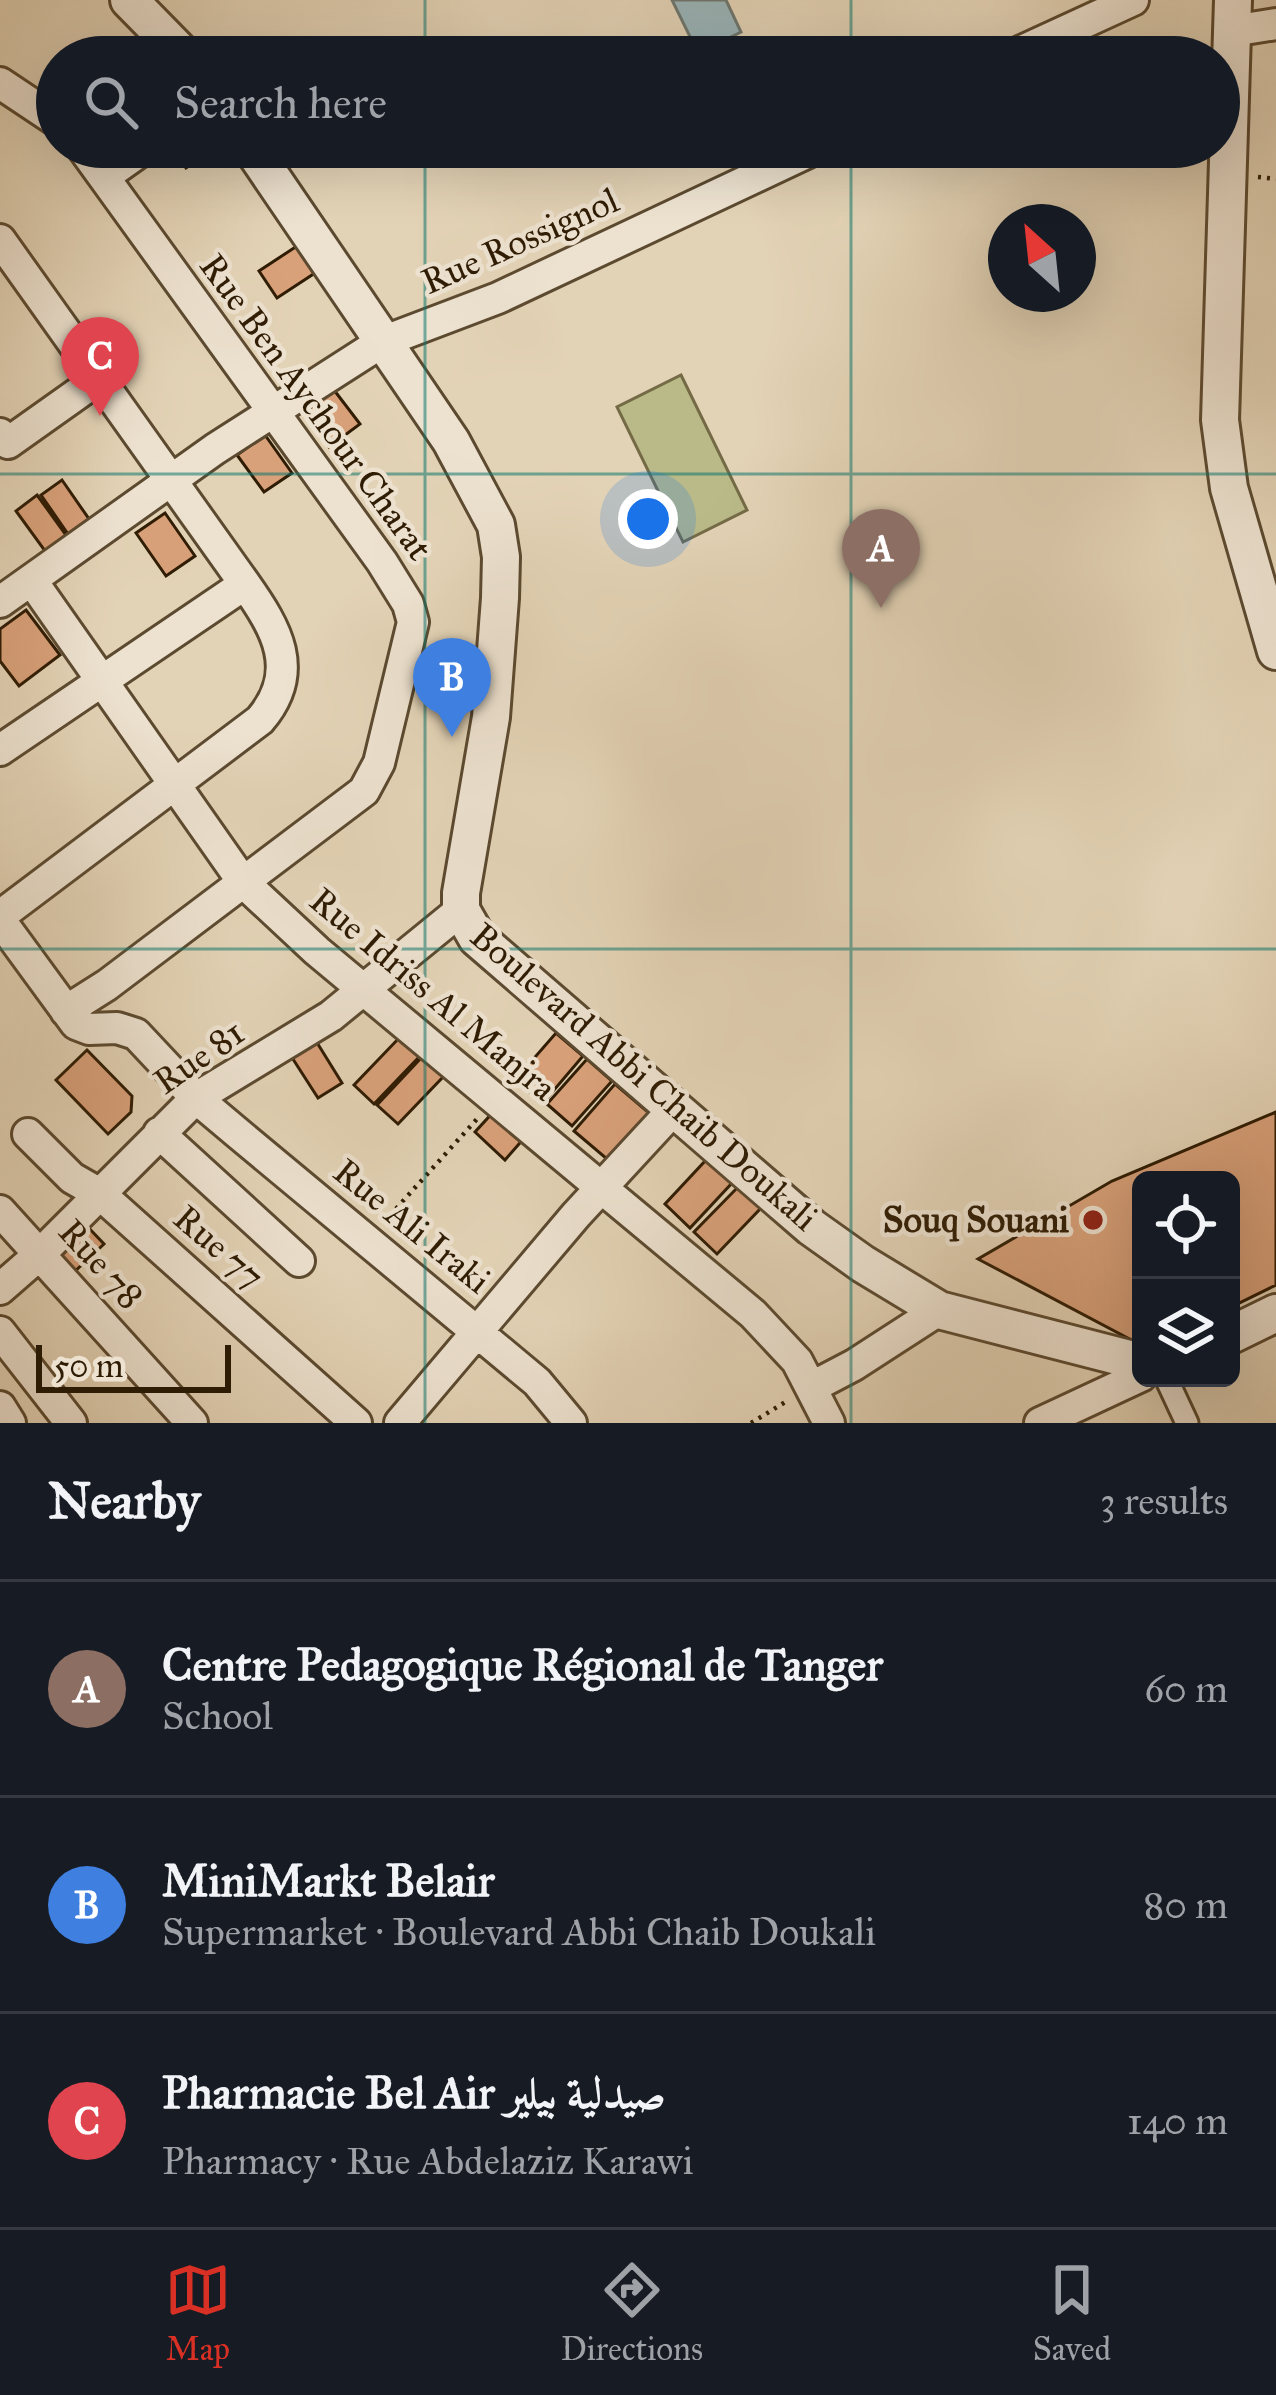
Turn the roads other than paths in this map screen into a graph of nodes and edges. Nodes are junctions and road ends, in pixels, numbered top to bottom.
1 (129, 0) edge
2 (1133, 0) edge
3 (1232, 15) edge
4 (1276, 24) edge
5 (164, 36) edge
6 (1055, 36) edge
7 (0, 83) edge
8 (36, 107) edge
9 (99, 168) edge
10 (116, 168) edge
11 (265, 168) edge
12 (774, 168) edge
13 (1227, 168) edge
14 (105, 176) junction
15 (0, 240) edge
16 (382, 342) junction
17 (100, 377) junction
18 (273, 411) junction
19 (3, 442) edge
20 (171, 482) junction
21 (32, 581) junction
22 (245, 584) junction
23 (0, 602) edge
24 (1276, 651) edge
25 (102, 683) junction
26 (0, 750) edge
27 (175, 786) junction
28 (243, 882) junction
29 (461, 910) junction
30 (0, 918) edge
31 (365, 990) junction
32 (66, 1011) junction
33 (196, 1098) junction
34 (674, 1109) junction
35 (159, 1133) junction
36 (28, 1134) dead end
37 (602, 1188) junction
38 (100, 1193) junction
39 (0, 1211) edge
40 (40, 1254) junction
41 (299, 1261) dead end
42 (0, 1288) edge
43 (939, 1310) junction
44 (1276, 1313) edge
45 (477, 1330) junction
46 (1240, 1331) edge
47 (0, 1333) edge
48 (1132, 1360) edge
49 (1132, 1380) edge
50 (812, 1387) junction
51 (1170, 1387) edge
52 (0, 1407) edge
53 (10, 1423) edge
54 (71, 1423) edge
55 (192, 1423) edge
56 (356, 1423) edge
57 (400, 1423) edge
58 (571, 1423) edge
59 (829, 1423) edge
60 (1040, 1423) edge
61 (1187, 1423) edge

1 - 5 street
2 - 6 street
3 - 4 street
7 - 8 street
9 - 14 street, Rue Ben Aychour Charat
10 - 14 street
11 - 16 street, Boulevard Abbi Chaib Doukali
12 - 16 street, Rue Rossignol
13 - 24 street
14 - 18 street, Rue Ben Aychour Charat
15 - 17 street
16 - 18 street, Rue Rossignol
16 - 29 street, Boulevard Abbi Chaib Doukali
17 - 19 street
17 - 20 street
18 - 20 street, Rue Rossignol
18 - 28 street, Rue Ben Aychour Charat
20 - 21 street, Rue Rossignol
20 - 22 street
21 - 23 street, Rue Rossignol
21 - 25 street, Rue Idriss Al Manjra
22 - 25 street
22 - 27 street
25 - 26 street
25 - 27 street, Rue Idriss Al Manjra
27 - 28 street, Rue Idriss Al Manjra
27 - 30 street
28 - 31 street, Rue Idriss Al Manjra
28 - 32 street, Rue Ben Aychour Charat
29 - 31 street, Rue 81
29 - 34 street, Boulevard Abbi Chaib Doukali
30 - 32 street
31 - 33 street, Rue 81
31 - 37 street, Rue Idriss Al Manjra
32 - 33 street, Rue Ali Iraki
33 - 35 street, Rue 81
33 - 45 street, Rue Ali Iraki
34 - 37 street
34 - 43 street, Boulevard Abbi Chaib Doukali
35 - 38 street, Rue 81
35 - 41 street
36 - 38 street, Rue 77
37 - 45 street
37 - 50 street, Rue Idriss Al Manjra
38 - 40 street, Rue 81
38 - 56 street, Rue 77
39 - 40 street, Rue 78
40 - 42 street, Rue 81
40 - 55 street, Rue 78
43 - 48 street, Boulevard Abbi Chaib Doukali
43 - 50 street
44 - 46 street
45 - 57 street
45 - 58 street, Rue Ali Iraki
47 - 54 street
49 - 60 street
50 - 59 street, Rue Idriss Al Manjra
51 - 61 street
52 - 53 street

